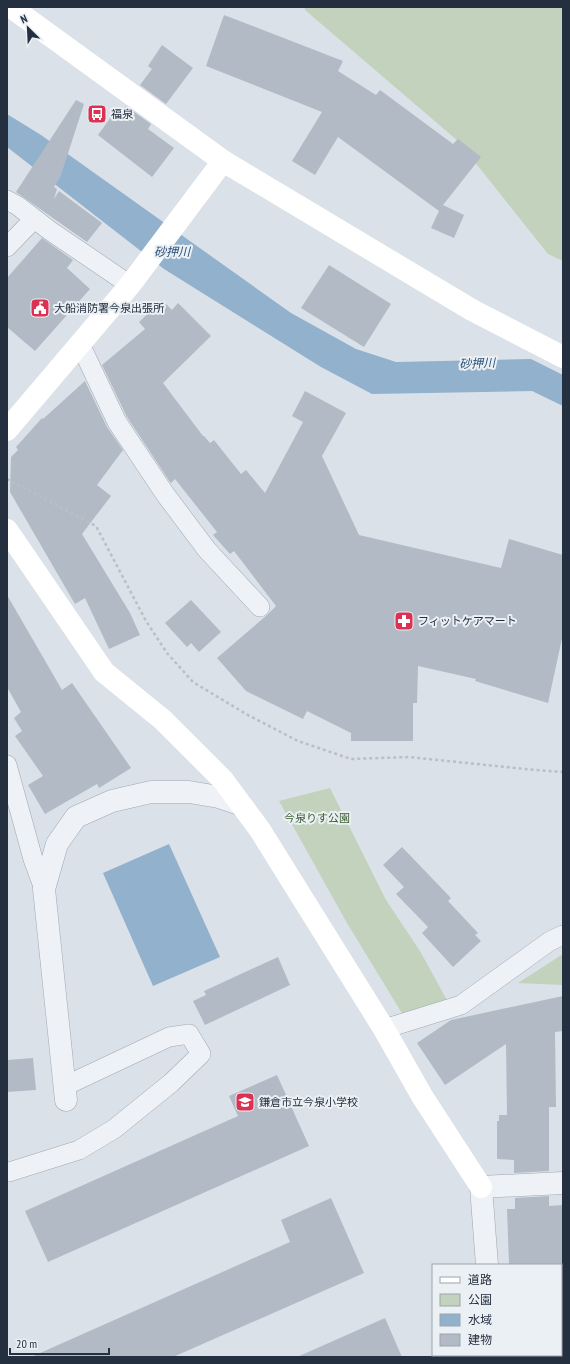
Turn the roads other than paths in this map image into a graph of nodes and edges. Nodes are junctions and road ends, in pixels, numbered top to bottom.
1 (11, 7) edge
2 (223, 161) junction
3 (7, 200) edge
4 (34, 219) junction
5 (7, 247) edge
6 (130, 285) junction
7 (80, 344) junction
8 (563, 357) edge
9 (7, 430) edge
10 (7, 530) edge
11 (260, 607) dead end
12 (7, 765) edge
13 (240, 804) junction
14 (44, 889) junction
15 (563, 935) edge
16 (384, 1029) junction
17 (66, 1093) joint
18 (9, 1172) dead end
19 (563, 1183) edge
20 (481, 1187) junction
21 (486, 1264) edge

1 - 2 street
2 - 6 street
2 - 8 street
3 - 4 lane
4 - 5 lane
4 - 6 lane
6 - 7 street
7 - 9 street
7 - 11 lane
10 - 13 street
12 - 14 lane
13 - 14 street
13 - 16 street
14 - 17 street
15 - 16 lane
16 - 20 street
17 - 18 lane
19 - 20 street
20 - 21 street

